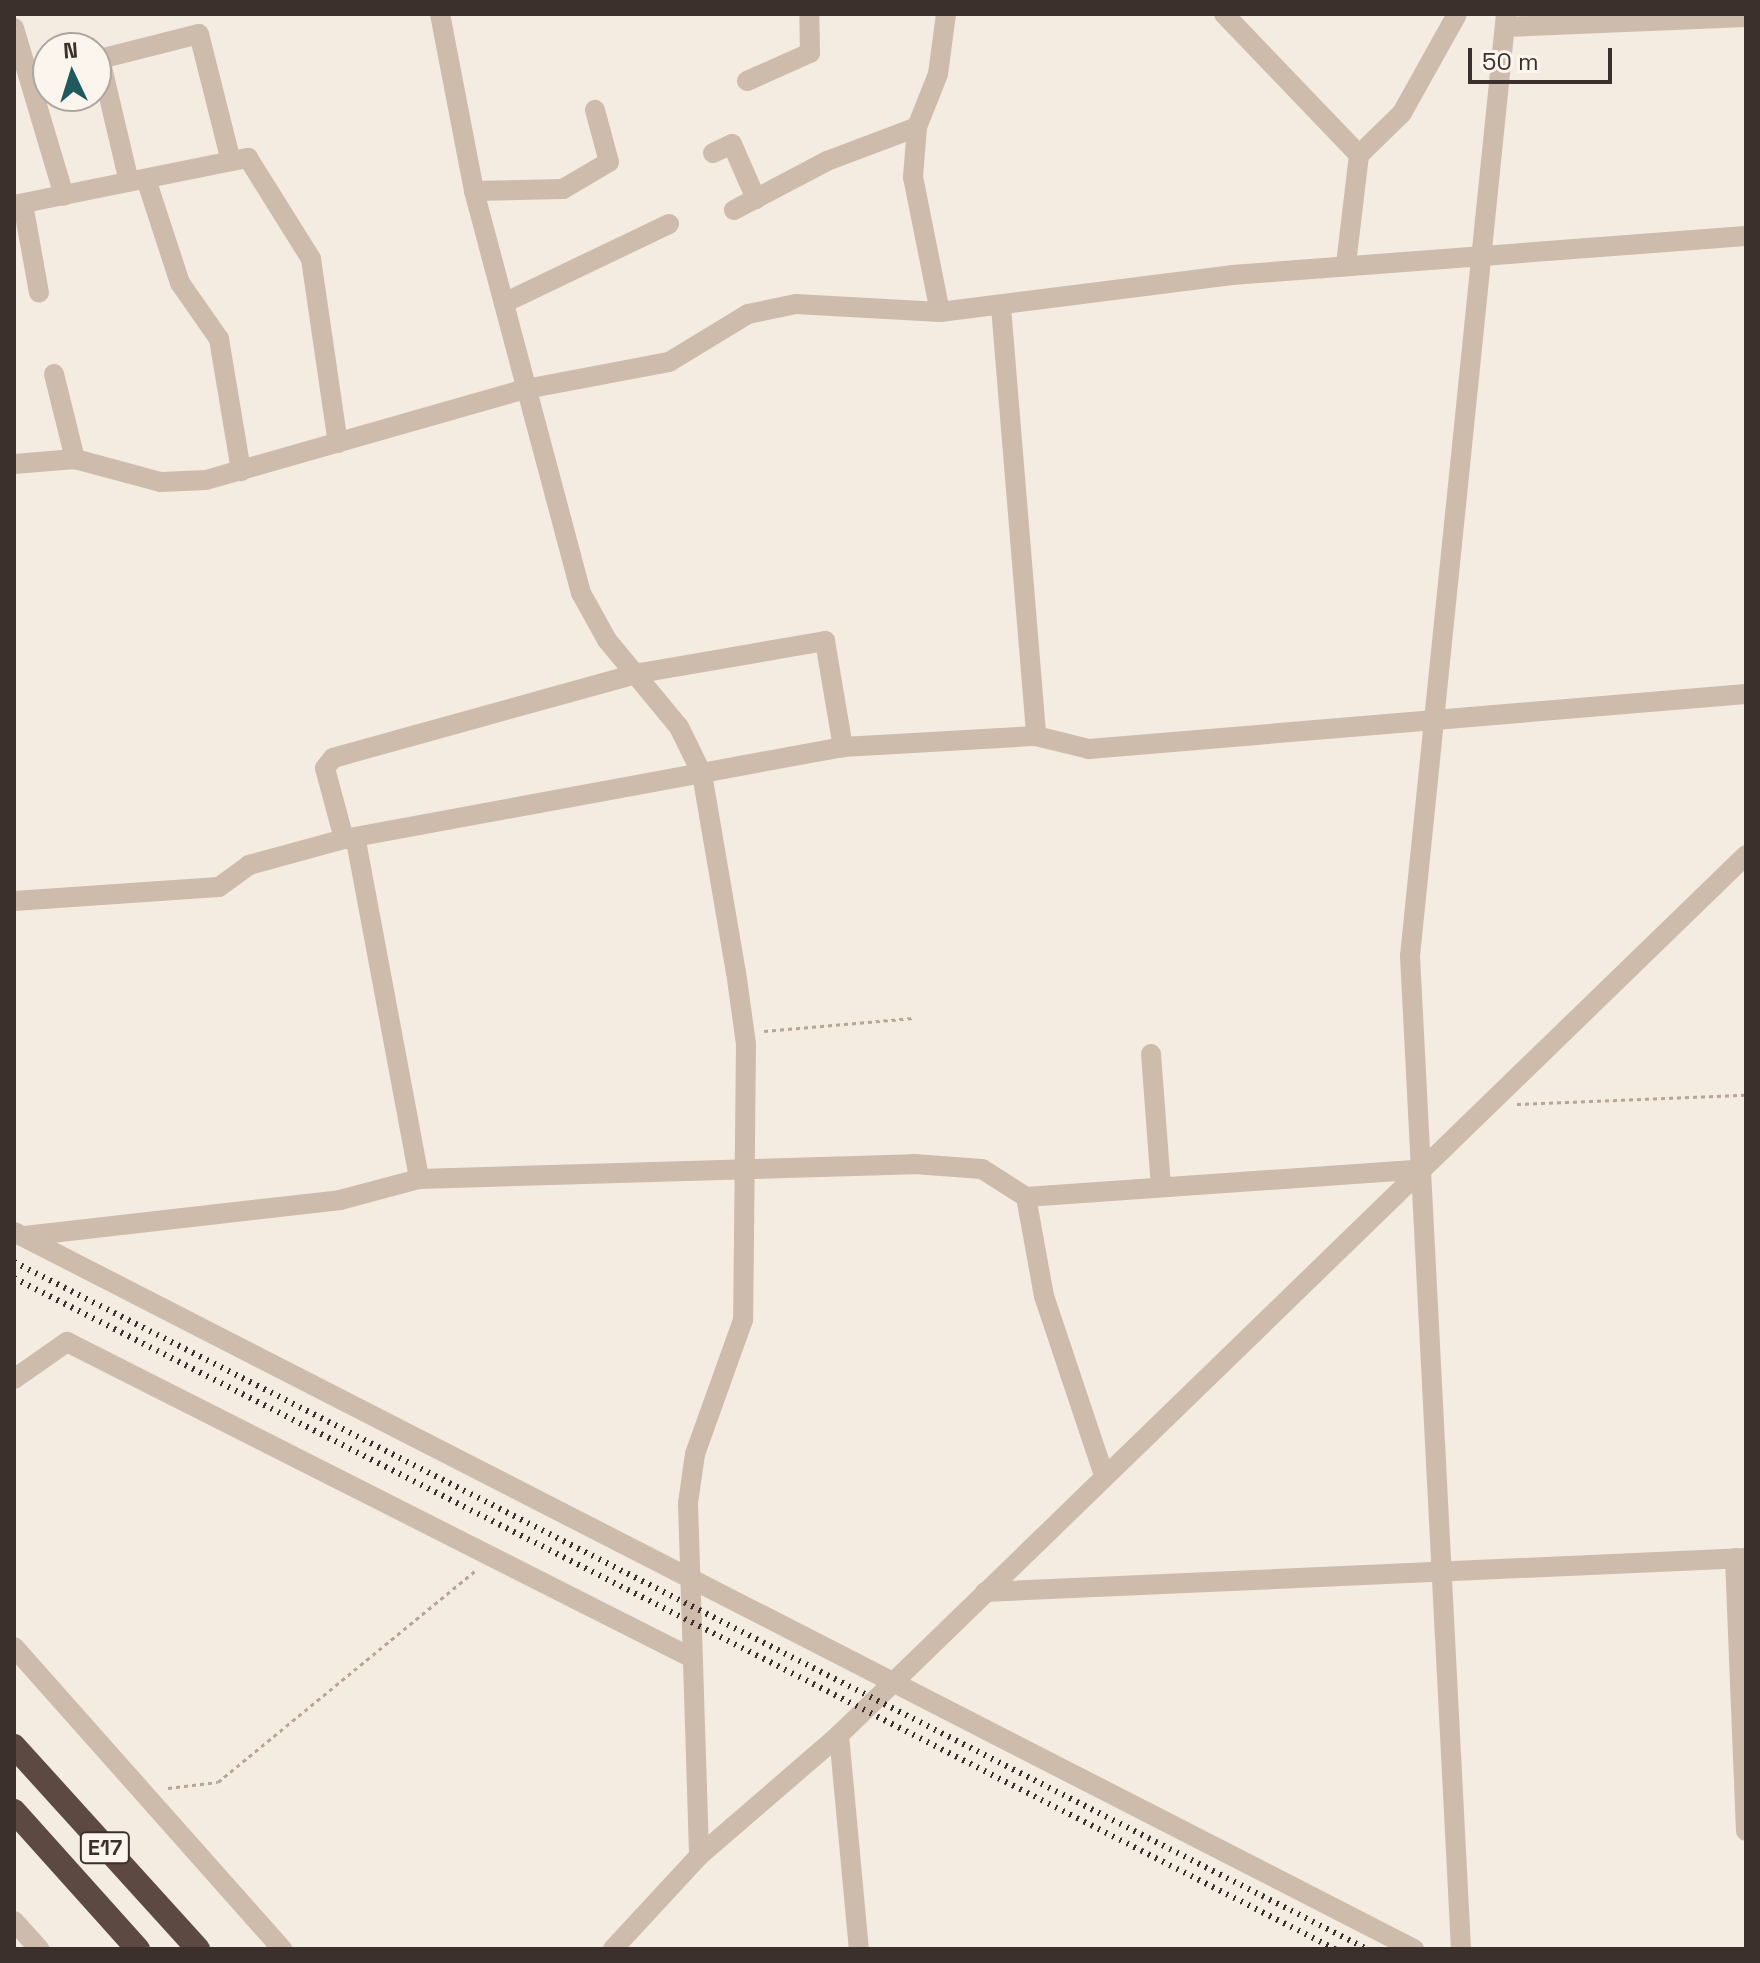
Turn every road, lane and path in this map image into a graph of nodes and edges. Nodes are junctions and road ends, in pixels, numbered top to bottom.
1 (440, 14) edge
2 (809, 14) edge
3 (946, 14) edge
4 (1224, 14) edge
5 (1457, 14) edge
6 (1746, 17) edge
7 (1506, 20) edge
8 (14, 28) edge
9 (112, 56) edge
10 (32, 62) edge
11 (747, 81) dead end
12 (112, 102) edge
13 (595, 110) dead end
14 (46, 112) edge
15 (917, 127) junction
16 (713, 153) dead end
17 (1359, 155) junction
18 (231, 161) junction
19 (138, 181) junction
20 (474, 191) junction
21 (64, 196) junction
22 (756, 199) junction
23 (19, 204) edge
24 (734, 210) dead end
25 (669, 224) dead end
26 (1746, 236) edge
27 (1483, 259) junction
28 (1346, 264) junction
29 (39, 293) dead end
30 (504, 303) junction
31 (1001, 307) junction
32 (940, 312) junction
33 (54, 374) dead end
34 (526, 389) junction
35 (338, 443) junction
36 (75, 459) junction
37 (14, 464) edge
38 (241, 471) junction
39 (640, 673) junction
40 (1746, 694) edge
41 (1431, 721) junction
42 (1036, 736) junction
43 (843, 747) junction
44 (702, 774) junction
45 (350, 840) junction
46 (1746, 855) edge
47 (14, 901) edge
48 (913, 1018) dead end
49 (744, 1034) junction
50 (1151, 1054) dead end
51 (1746, 1095) edge
52 (1481, 1105) junction
53 (1420, 1167) junction
54 (745, 1169) junction
55 (419, 1179) junction
56 (1161, 1186) junction
57 (1026, 1197) junction
58 (20, 1234) edge
59 (14, 1379) edge
60 (1103, 1472) junction
61 (1740, 1558) edge
62 (487, 1560) junction
63 (1445, 1572) junction
64 (686, 1579) junction
65 (985, 1592) junction
66 (14, 1647) edge
67 (690, 1657) junction
68 (890, 1681) junction
69 (839, 1735) junction
70 (14, 1746) edge
71 (136, 1792) junction
72 (14, 1811) edge
73 (1746, 1831) edge
74 (699, 1856) junction
75 (14, 1921) edge
76 (39, 1949) edge
77 (138, 1949) edge
78 (198, 1949) edge
79 (282, 1949) edge
80 (613, 1949) edge
81 (859, 1949) edge
82 (1414, 1949) edge
83 (1461, 1949) edge

1 - 20 street
2 - 11 street
3 - 15 street
4 - 17 street
5 - 17 street
6 - 7 street
7 - 27 street
8 - 10 street
9 - 18 street
12 - 19 street
13 - 20 street
14 - 21 street
15 - 22 street
15 - 32 street
16 - 22 street
17 - 28 street
18 - 19 street
18 - 35 street
19 - 21 street
19 - 38 street
20 - 30 street
21 - 23 street
22 - 24 street
23 - 29 street
25 - 30 street
26 - 27 street
27 - 28 street
27 - 41 street
28 - 31 street
30 - 34 street
31 - 32 street
31 - 42 street
32 - 34 street
33 - 36 street
34 - 35 street
34 - 39 street
35 - 38 street
36 - 37 street
36 - 38 street
39 - 43 street
39 - 44 street
39 - 45 street
40 - 41 street
41 - 42 street
41 - 53 street
42 - 43 street
43 - 44 street
44 - 45 street
44 - 49 street
45 - 47 street
45 - 55 street
46 - 52 street
48 - 49 path
49 - 54 street
50 - 56 street
51 - 52 path
52 - 53 street
53 - 56 street
53 - 60 street
53 - 63 street
54 - 55 street
54 - 57 street
54 - 64 street
55 - 58 street
56 - 57 street
57 - 60 street
58 - 64 street
59 - 62 street
60 - 65 street
61 - 63 street
61 - 73 street
62 - 67 street
62 - 71 path
63 - 65 street
63 - 83 street
64 - 67 street
64 - 68 street
65 - 68 street
66 - 71 street
67 - 74 street
68 - 69 street
68 - 82 street
69 - 74 street
69 - 81 street
70 - 78 highway, E17
71 - 79 street
72 - 77 highway, E17
74 - 80 street
75 - 76 street

